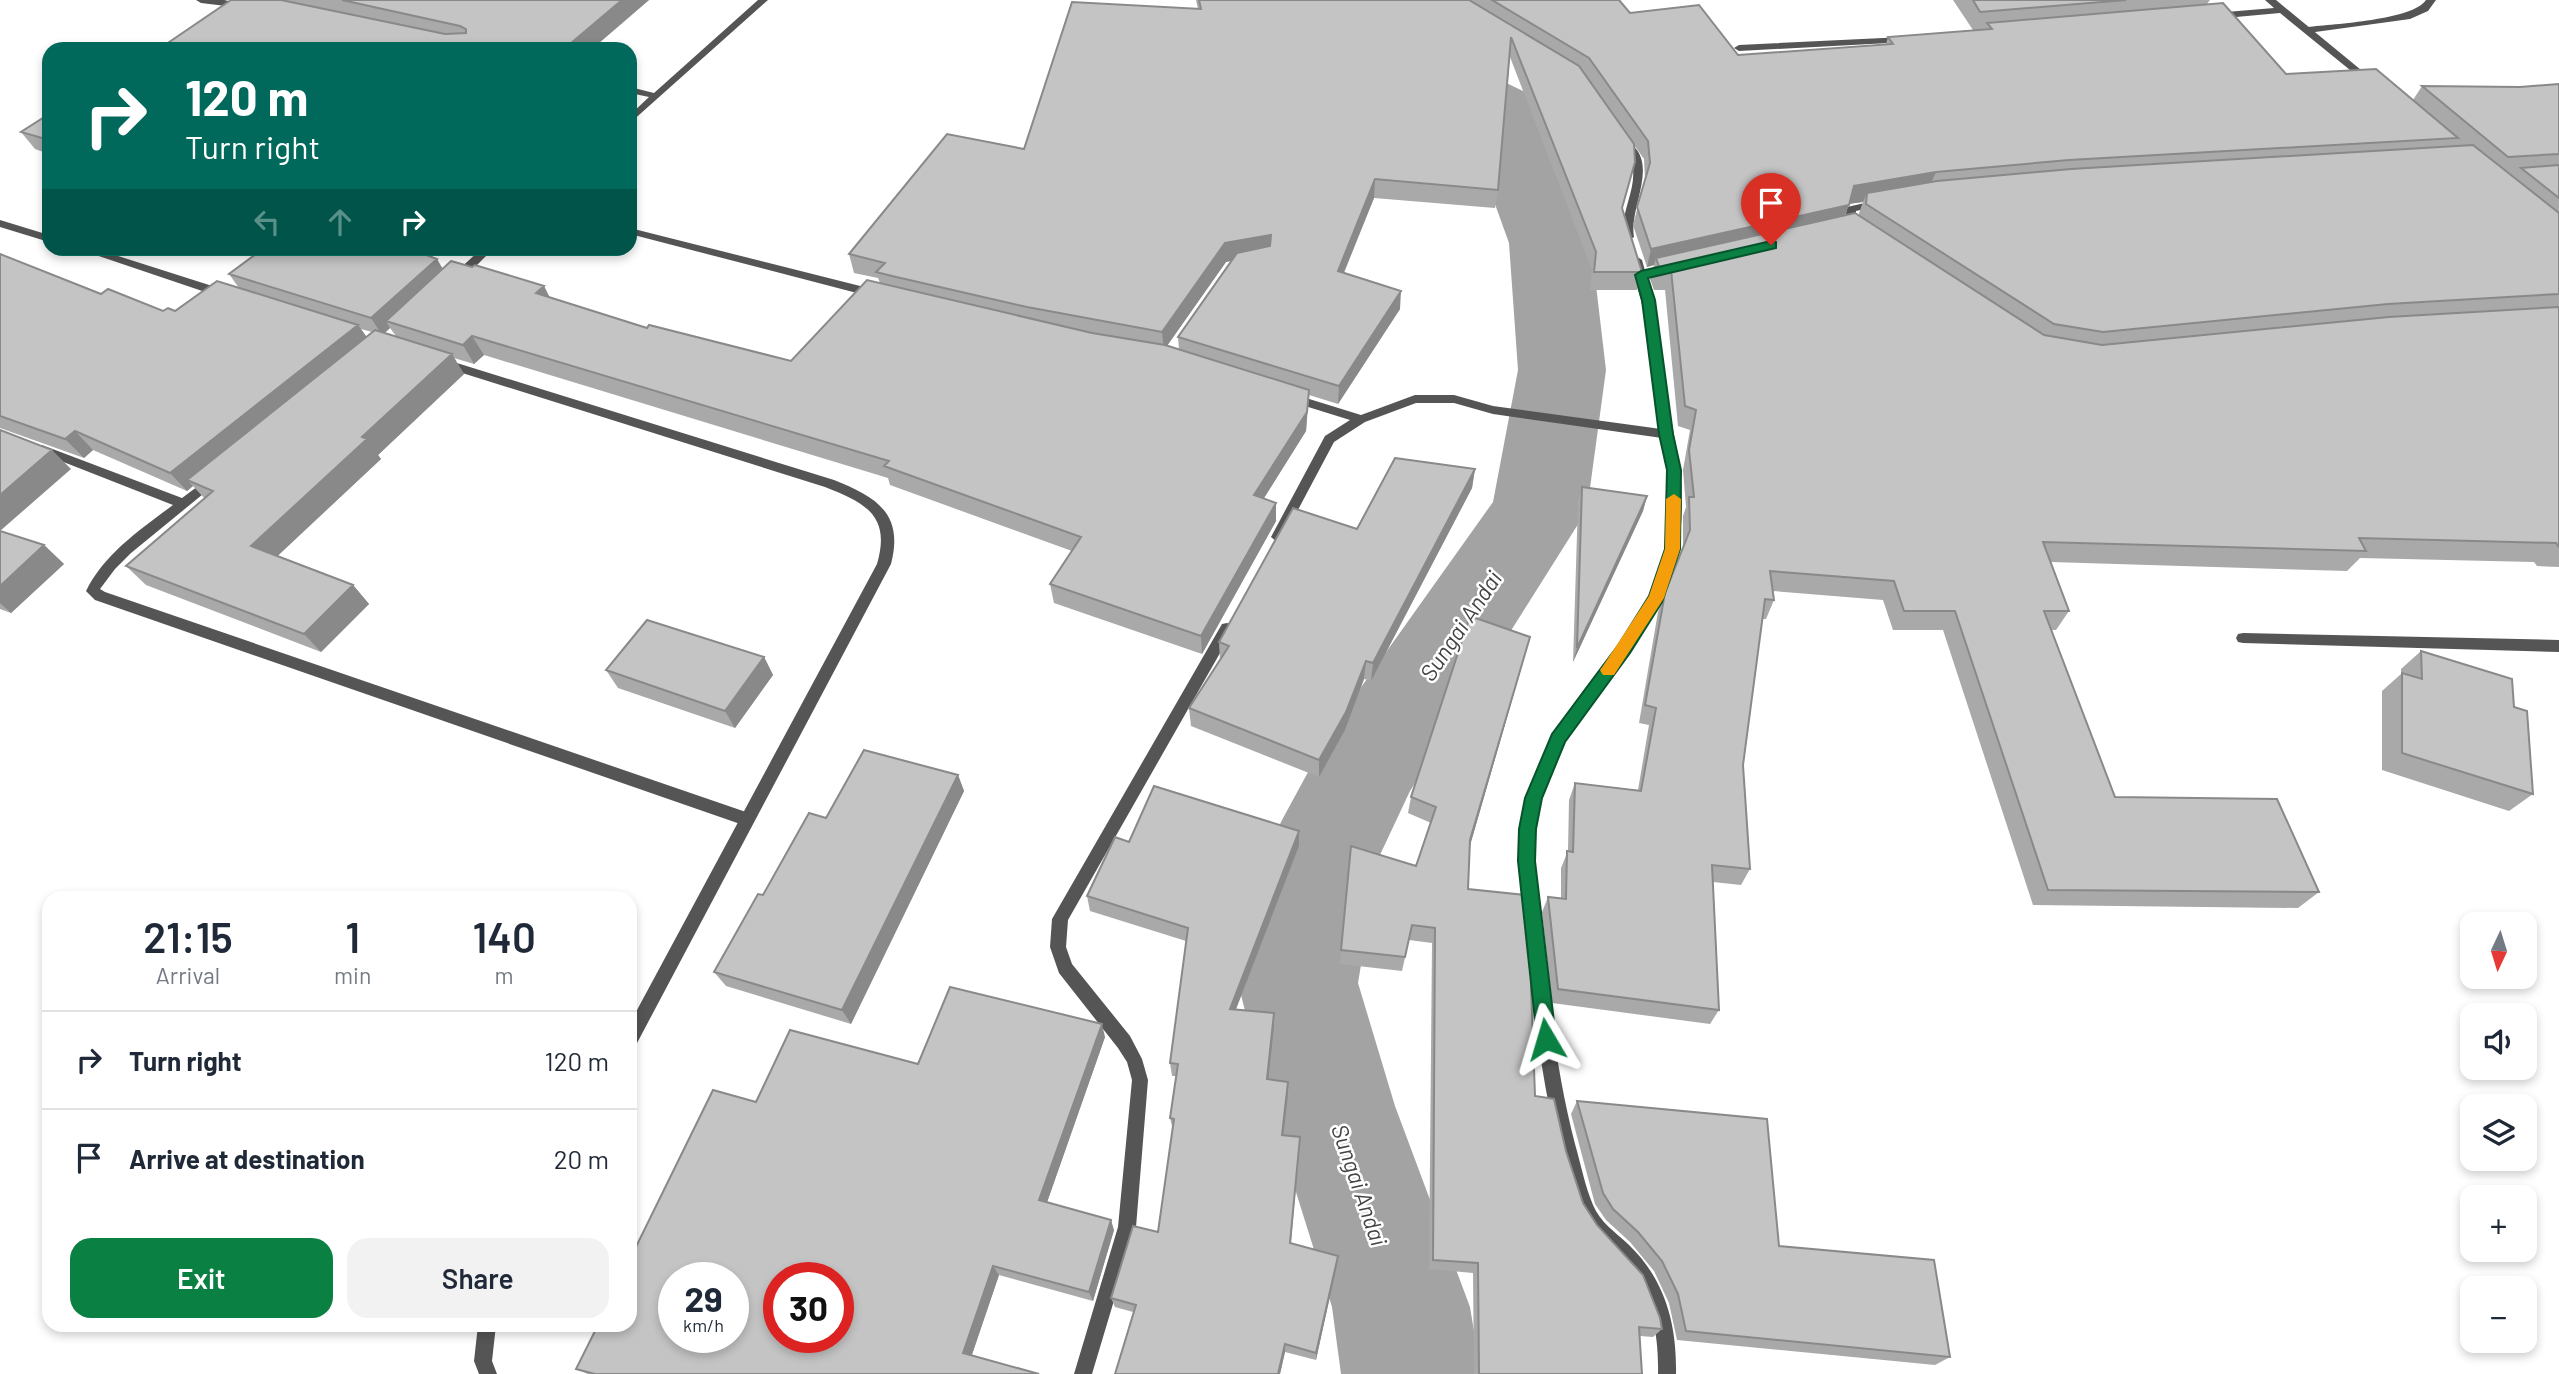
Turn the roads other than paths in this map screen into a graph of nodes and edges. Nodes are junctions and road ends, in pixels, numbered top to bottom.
1 (201, 0) edge
2 (2270, 0) edge
3 (2431, 0) edge
4 (757, 1) edge
5 (256, 6) edge
6 (2282, 10) junction
7 (2204, 17) edge
8 (2308, 30) junction
9 (1919, 40) edge
10 (1739, 48) dead end
11 (2373, 85) edge
12 (637, 92) edge
13 (656, 96) junction
14 (637, 114) edge
15 (1616, 131) edge
16 (1891, 201) edge
17 (0, 223) edge
18 (1849, 227) junction
19 (1836, 230) edge
20 (637, 233) edge
21 (1860, 236) edge
22 (42, 237) edge
23 (105, 256) edge
24 (480, 256) edge
25 (451, 283) edge
26 (886, 297) edge
27 (239, 298) edge
28 (436, 360) edge
29 (1284, 395) edge
30 (1361, 419) junction
31 (1666, 434) junction
32 (34, 446) edge
33 (226, 471) edge
34 (184, 504) junction
35 (1266, 557) edge
36 (1234, 617) edge
37 (2243, 638) dead end
38 (2559, 646) edge
39 (746, 819) junction
40 (637, 1026) edge
41 (486, 1332) edge
42 (488, 1374) edge
43 (1083, 1374) edge
44 (1667, 1374) edge

1 - 5 street
2 - 6 street
3 - 8 street
4 - 13 street
6 - 7 street
6 - 8 street
8 - 11 street
9 - 10 street
12 - 13 street
13 - 14 street
15 - 31 street
16 - 18 street
17 - 22 street
18 - 19 street
18 - 21 street
20 - 26 street
23 - 27 street
24 - 25 street
28 - 39 street
29 - 30 street
30 - 31 street
30 - 35 street
31 - 44 street
32 - 34 street
33 - 34 street
34 - 39 street
36 - 43 street
37 - 38 street
39 - 40 street
41 - 42 street

